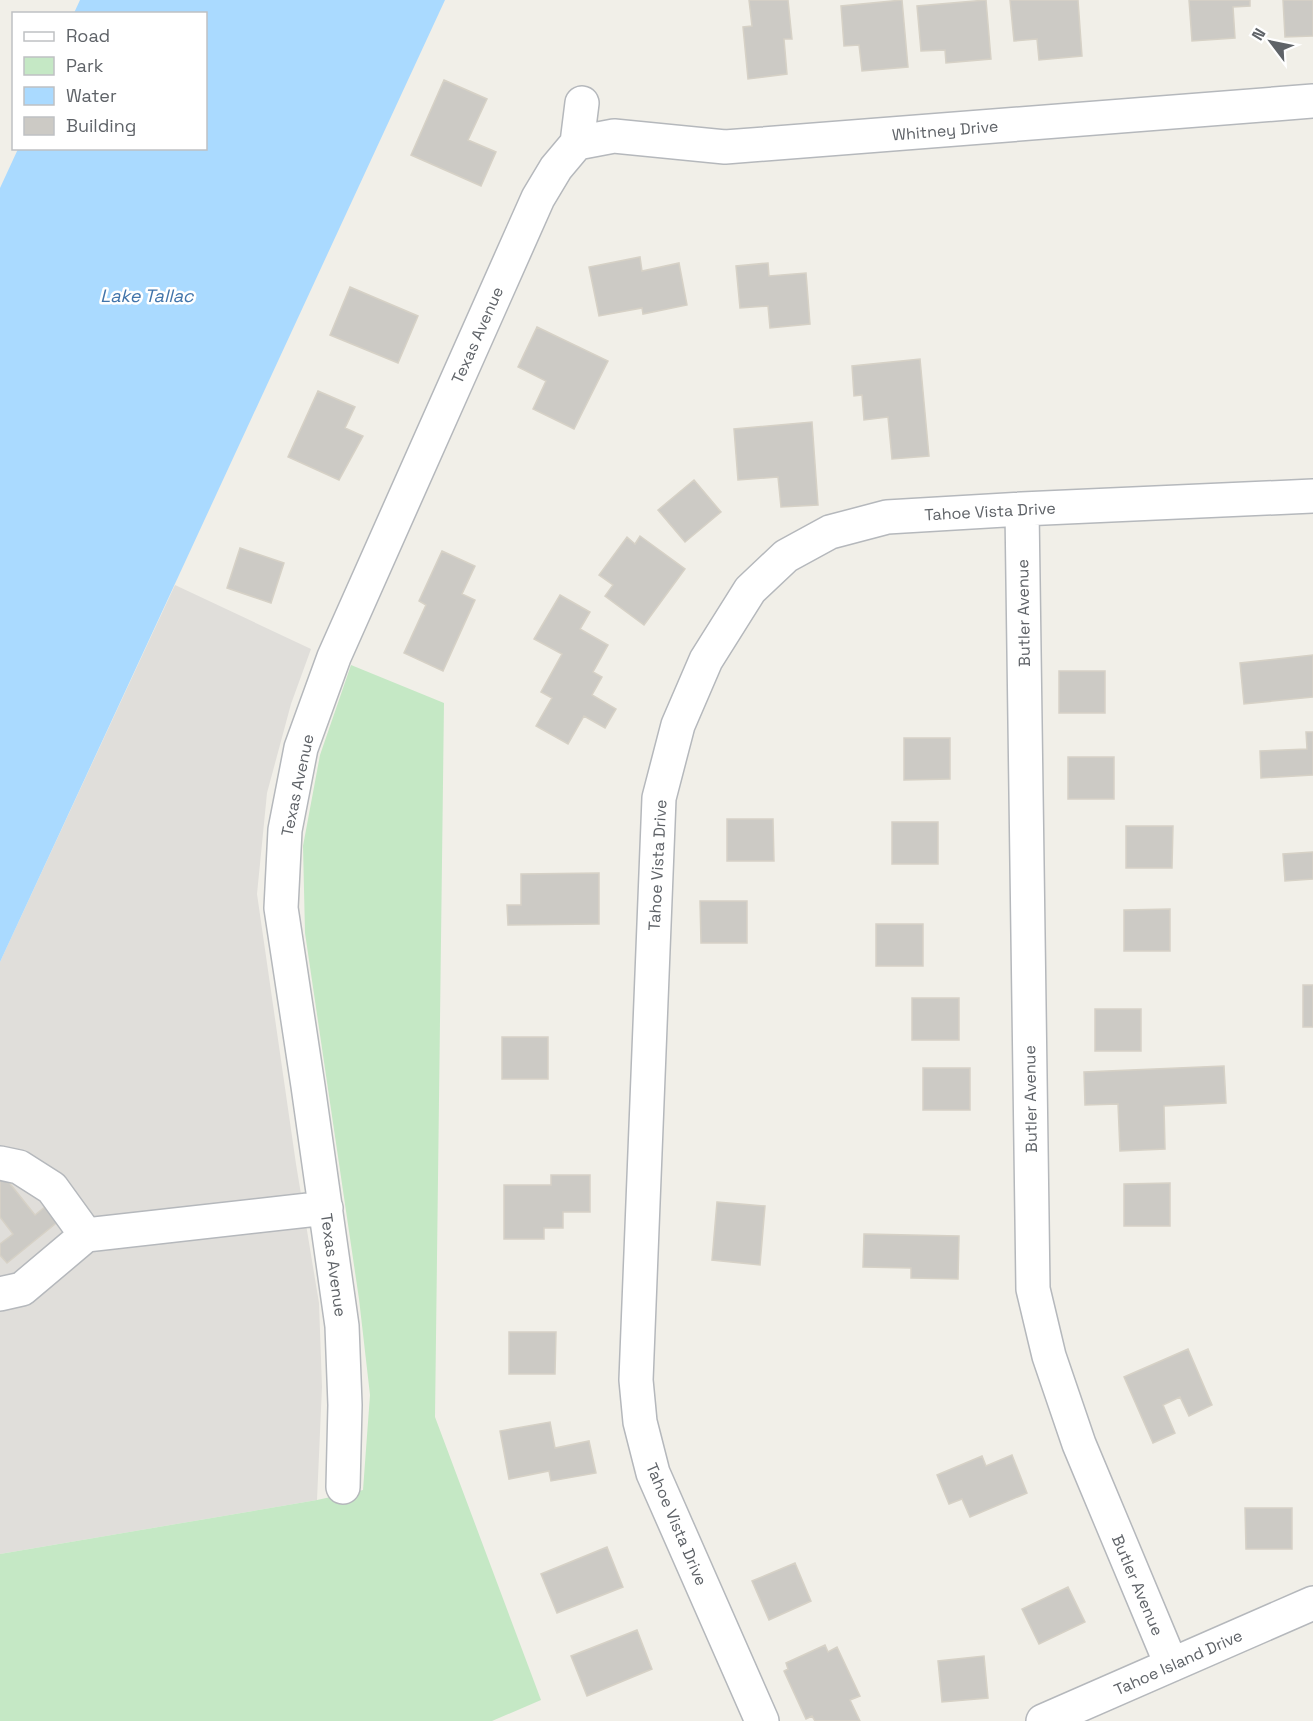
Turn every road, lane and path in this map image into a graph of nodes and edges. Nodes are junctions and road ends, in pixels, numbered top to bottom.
1 (1313, 100) edge
2 (582, 103) dead end
3 (577, 143) junction
4 (1313, 496) edge
5 (1022, 509) junction
6 (0, 1162) edge
7 (326, 1208) junction
8 (86, 1235) junction
9 (0, 1294) edge
10 (343, 1487) dead end
11 (1313, 1603) edge
12 (1171, 1664) junction
13 (762, 1721) edge
14 (1043, 1721) edge

1 - 3 street, Whitney Drive
2 - 3 street
3 - 7 street, Texas Avenue
4 - 5 street, Tahoe Vista Drive
5 - 12 street, Butler Avenue
5 - 13 street, Tahoe Vista Drive
6 - 8 street
7 - 8 street
7 - 10 street, Texas Avenue
8 - 9 street
11 - 12 street, Tahoe Island Drive
12 - 14 street, Tahoe Island Drive

